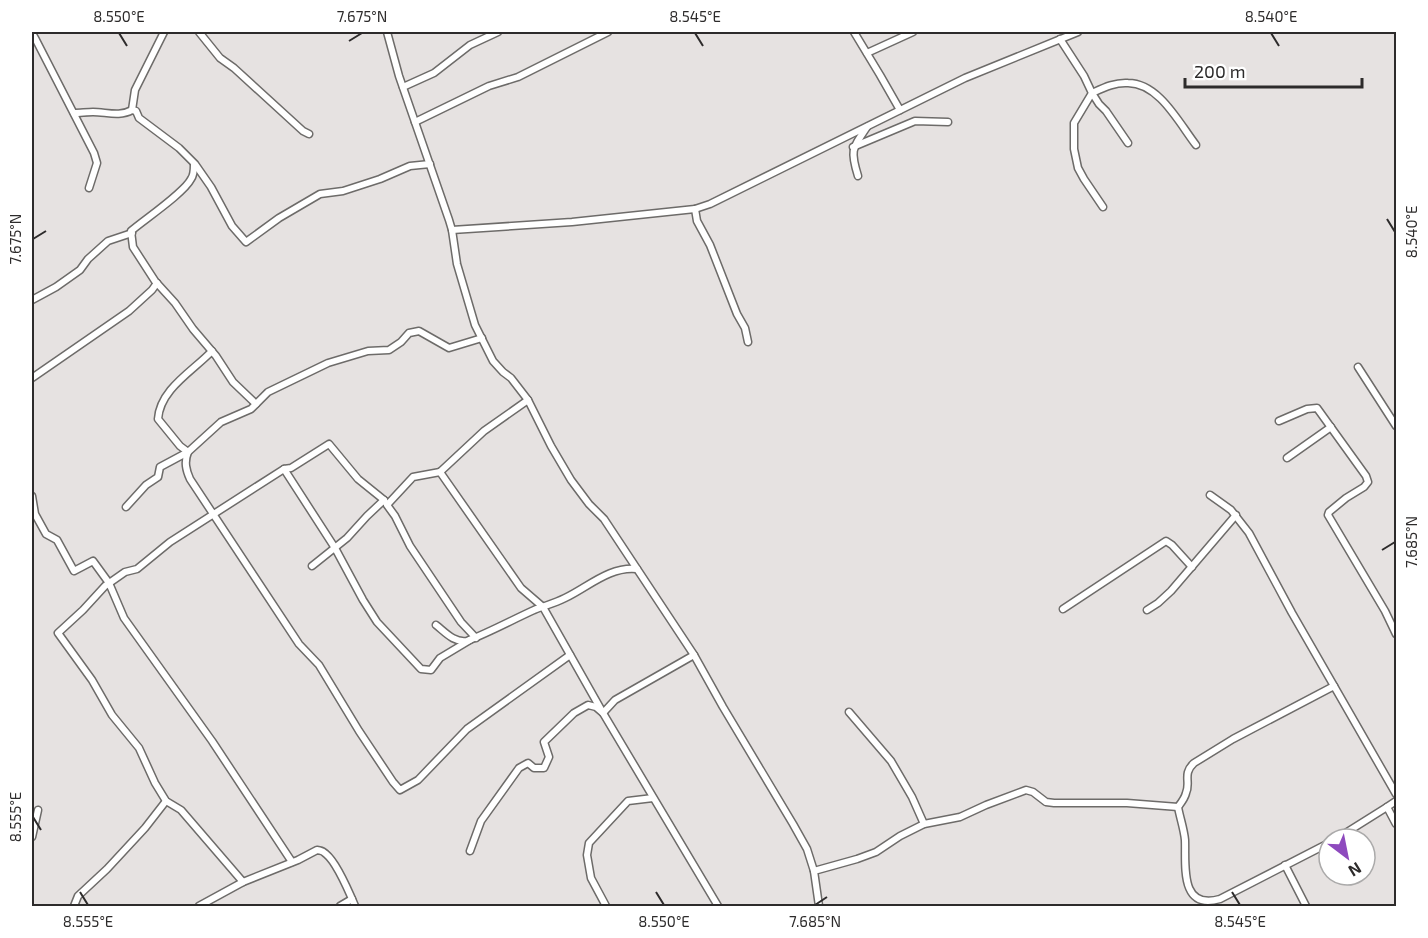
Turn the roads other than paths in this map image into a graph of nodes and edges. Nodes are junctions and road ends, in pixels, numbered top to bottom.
1 (164, 32) edge
2 (199, 32) edge
3 (387, 32) edge
4 (498, 32) edge
5 (608, 32) edge
6 (854, 32) edge
7 (913, 32) edge
8 (1078, 32) edge
9 (32, 33) edge
10 (1060, 39) junction
11 (867, 54) junction
12 (403, 87) junction
13 (1092, 93) junction
14 (132, 110) junction
15 (900, 110) junction
16 (74, 113) junction
17 (416, 122) junction
18 (948, 122) dead end
19 (867, 126) junction
20 (309, 134) dead end
21 (1128, 142) dead end
22 (1196, 145) dead end
23 (853, 147) junction
24 (195, 164) junction
25 (430, 164) junction
26 (858, 176) dead end
27 (89, 188) dead end
28 (1103, 207) dead end
29 (695, 209) junction
30 (452, 231) junction
31 (132, 233) junction
32 (156, 283) junction
33 (32, 300) edge
34 (482, 338) junction
35 (748, 342) dead end
36 (212, 351) junction
37 (1358, 367) dead end
38 (32, 378) edge
39 (528, 400) junction
40 (256, 404) junction
41 (1279, 421) dead end
42 (1396, 426) edge
43 (1331, 427) junction
44 (188, 452) junction
45 (1287, 458) dead end
46 (284, 469) junction
47 (440, 472) junction
48 (1210, 495) dead end
49 (32, 496) edge
50 (386, 503) junction
51 (126, 507) dead end
52 (214, 514) junction
53 (1236, 515) junction
54 (335, 548) junction
55 (630, 559) junction
56 (312, 566) dead end
57 (1192, 567) junction
58 (626, 568) junction
59 (637, 569) junction
60 (109, 583) junction
61 (543, 607) junction
62 (1063, 609) dead end
63 (1147, 610) dead end
64 (436, 625) dead end
65 (1396, 634) edge
66 (473, 639) junction
67 (570, 655) junction
68 (694, 655) junction
69 (1334, 686) junction
70 (849, 712) dead end
71 (603, 713) junction
72 (1396, 794) edge
73 (653, 798) junction
74 (166, 801) junction
75 (1396, 801) edge
76 (1178, 807) junction
77 (1387, 807) junction
78 (38, 810) dead end
79 (924, 824) junction
80 (1396, 824) edge
81 (1355, 827) edge
82 (32, 837) edge
83 (1317, 849) edge
84 (470, 851) dead end
85 (292, 862) junction
86 (1285, 865) junction
87 (814, 872) junction
88 (243, 882) junction
89 (352, 899) junction
90 (74, 906) edge
91 (199, 906) edge
92 (340, 906) edge
93 (355, 906) edge
94 (606, 906) edge
95 (718, 906) edge
96 (819, 906) edge
97 (1306, 906) edge

1 - 14 street
2 - 20 street
3 - 12 street
4 - 12 street
5 - 17 street
6 - 11 street
7 - 11 street
8 - 10 street
9 - 16 street
10 - 13 street
10 - 15 street
11 - 15 street
12 - 17 street
13 - 21 street
13 - 22 street
13 - 28 street
14 - 16 street
14 - 24 street
15 - 19 street
16 - 27 street
17 - 25 street
18 - 23 street
19 - 23 street
19 - 29 street
23 - 26 street
24 - 25 street
24 - 31 street
25 - 30 street
29 - 30 street
29 - 35 street
30 - 34 street
31 - 32 street
31 - 33 street
32 - 36 street
32 - 38 street
34 - 39 street
34 - 40 street
36 - 40 street
36 - 44 street
37 - 42 street
39 - 47 street
39 - 55 street
40 - 44 street
41 - 43 street
43 - 45 street
43 - 65 street
44 - 51 street
44 - 52 street
46 - 50 street
46 - 52 street
46 - 54 street
47 - 50 street
47 - 61 street
48 - 53 street
49 - 60 street
50 - 54 street
50 - 66 street
52 - 60 street
52 - 67 street
53 - 57 street
53 - 69 street
54 - 56 street
54 - 66 street
55 - 58 street
55 - 59 street
57 - 62 street
57 - 63 street
58 - 59 street
58 - 61 street
59 - 68 street
60 - 74 street
60 - 85 street
61 - 66 street
61 - 67 street
64 - 66 street
67 - 71 street
68 - 71 street
68 - 87 street
69 - 72 street
69 - 76 street
70 - 79 street
71 - 73 street
71 - 84 street
73 - 94 street
73 - 95 street
74 - 88 street
74 - 90 street
75 - 77 street
76 - 79 street
76 - 86 street
77 - 80 street
77 - 81 street
78 - 82 street
79 - 87 street
83 - 86 street
85 - 88 street
85 - 89 street
86 - 97 street
87 - 96 street
88 - 91 street
89 - 92 street
89 - 93 street

